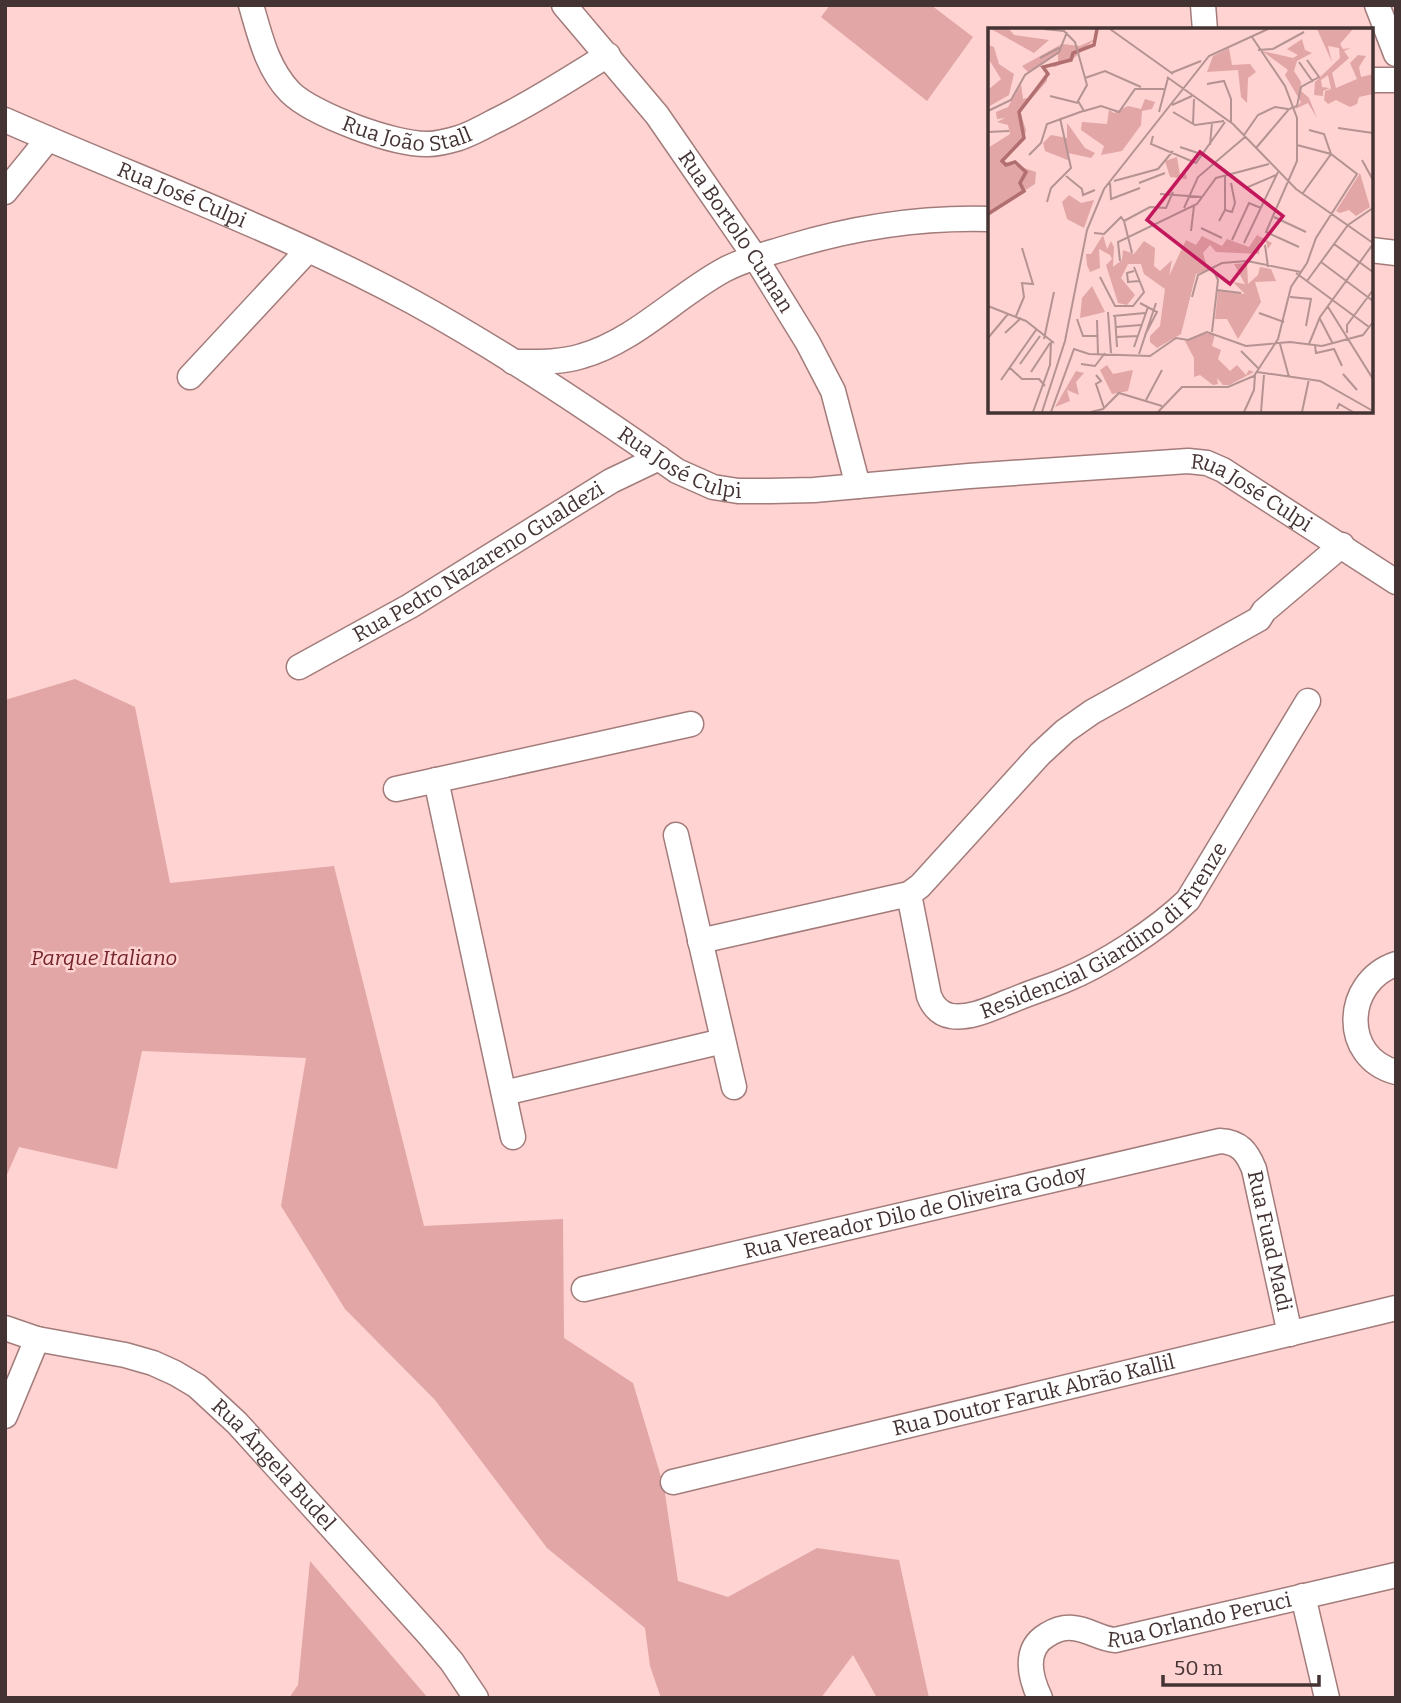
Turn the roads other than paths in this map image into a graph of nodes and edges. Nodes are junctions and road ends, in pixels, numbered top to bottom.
1 (251, 5) edge
2 (564, 5) edge
3 (1203, 5) edge
4 (1377, 5) edge
5 (1206, 28) edge
6 (1396, 54) edge
7 (608, 55) junction
8 (1373, 80) edge
9 (1396, 80) edge
10 (5, 120) edge
11 (48, 139) junction
12 (5, 192) edge
13 (988, 219) edge
14 (308, 250) junction
15 (1373, 250) edge
16 (1396, 253) edge
17 (755, 257) junction
18 (513, 362) junction
19 (190, 377) dead end
20 (659, 458) junction
21 (859, 486) junction
22 (1347, 549) junction
23 (1396, 582) edge
24 (299, 667) dead end
25 (1308, 701) dead end
26 (691, 724) dead end
27 (436, 780) junction
28 (396, 789) dead end
29 (676, 835) dead end
30 (909, 894) junction
31 (700, 942) junction
32 (1396, 964) edge
33 (723, 1041) junction
34 (1389, 1070) edge
35 (734, 1087) dead end
36 (504, 1093) junction
37 (513, 1137) dead end
38 (1243, 1148) joint
39 (584, 1289) dead end
40 (1396, 1308) edge
41 (5, 1328) edge
42 (1290, 1334) junction
43 (37, 1339) junction
44 (5, 1416) edge
45 (673, 1482) dead end
46 (1396, 1575) edge
47 (1303, 1596) junction
48 (476, 1698) edge
49 (1040, 1698) edge
50 (1327, 1698) edge

1 - 7 street, Rua João Stall
2 - 7 street, Rua Bortolo Cuman
3 - 5 street
4 - 6 street
7 - 17 street, Rua Bortolo Cuman
8 - 9 street
10 - 11 street, Rua José Culpi
11 - 12 street
11 - 14 street, Rua José Culpi
13 - 17 street
14 - 18 street, Rua José Culpi
14 - 19 street
15 - 16 street
17 - 18 street
17 - 21 street, Rua Bortolo Cuman
18 - 20 street, Rua José Culpi
20 - 21 street, Rua José Culpi
20 - 24 street, Rua Pedro Nazareno Gualdezi
21 - 22 street, Rua José Culpi
22 - 23 street, Rua José Culpi
22 - 30 street
25 - 30 street, Residencial Giardino di Firenze
26 - 27 street
27 - 28 street
27 - 36 street
29 - 31 street
30 - 31 street
31 - 33 street
32 - 34 street
33 - 35 street
33 - 36 street
36 - 37 street
38 - 39 street, Rua Vereador Dilo de Oliveira Godoy
38 - 42 street, Rua Fuad Madi
40 - 42 street, Rua Doutor Faruk Abrão Kallil
41 - 43 street, Rua Ângela Budel
42 - 45 street, Rua Doutor Faruk Abrão Kallil
43 - 44 street
43 - 48 street, Rua Ângela Budel
46 - 47 street, Rua Orlando Peruci
47 - 49 street, Rua Orlando Peruci
47 - 50 street

